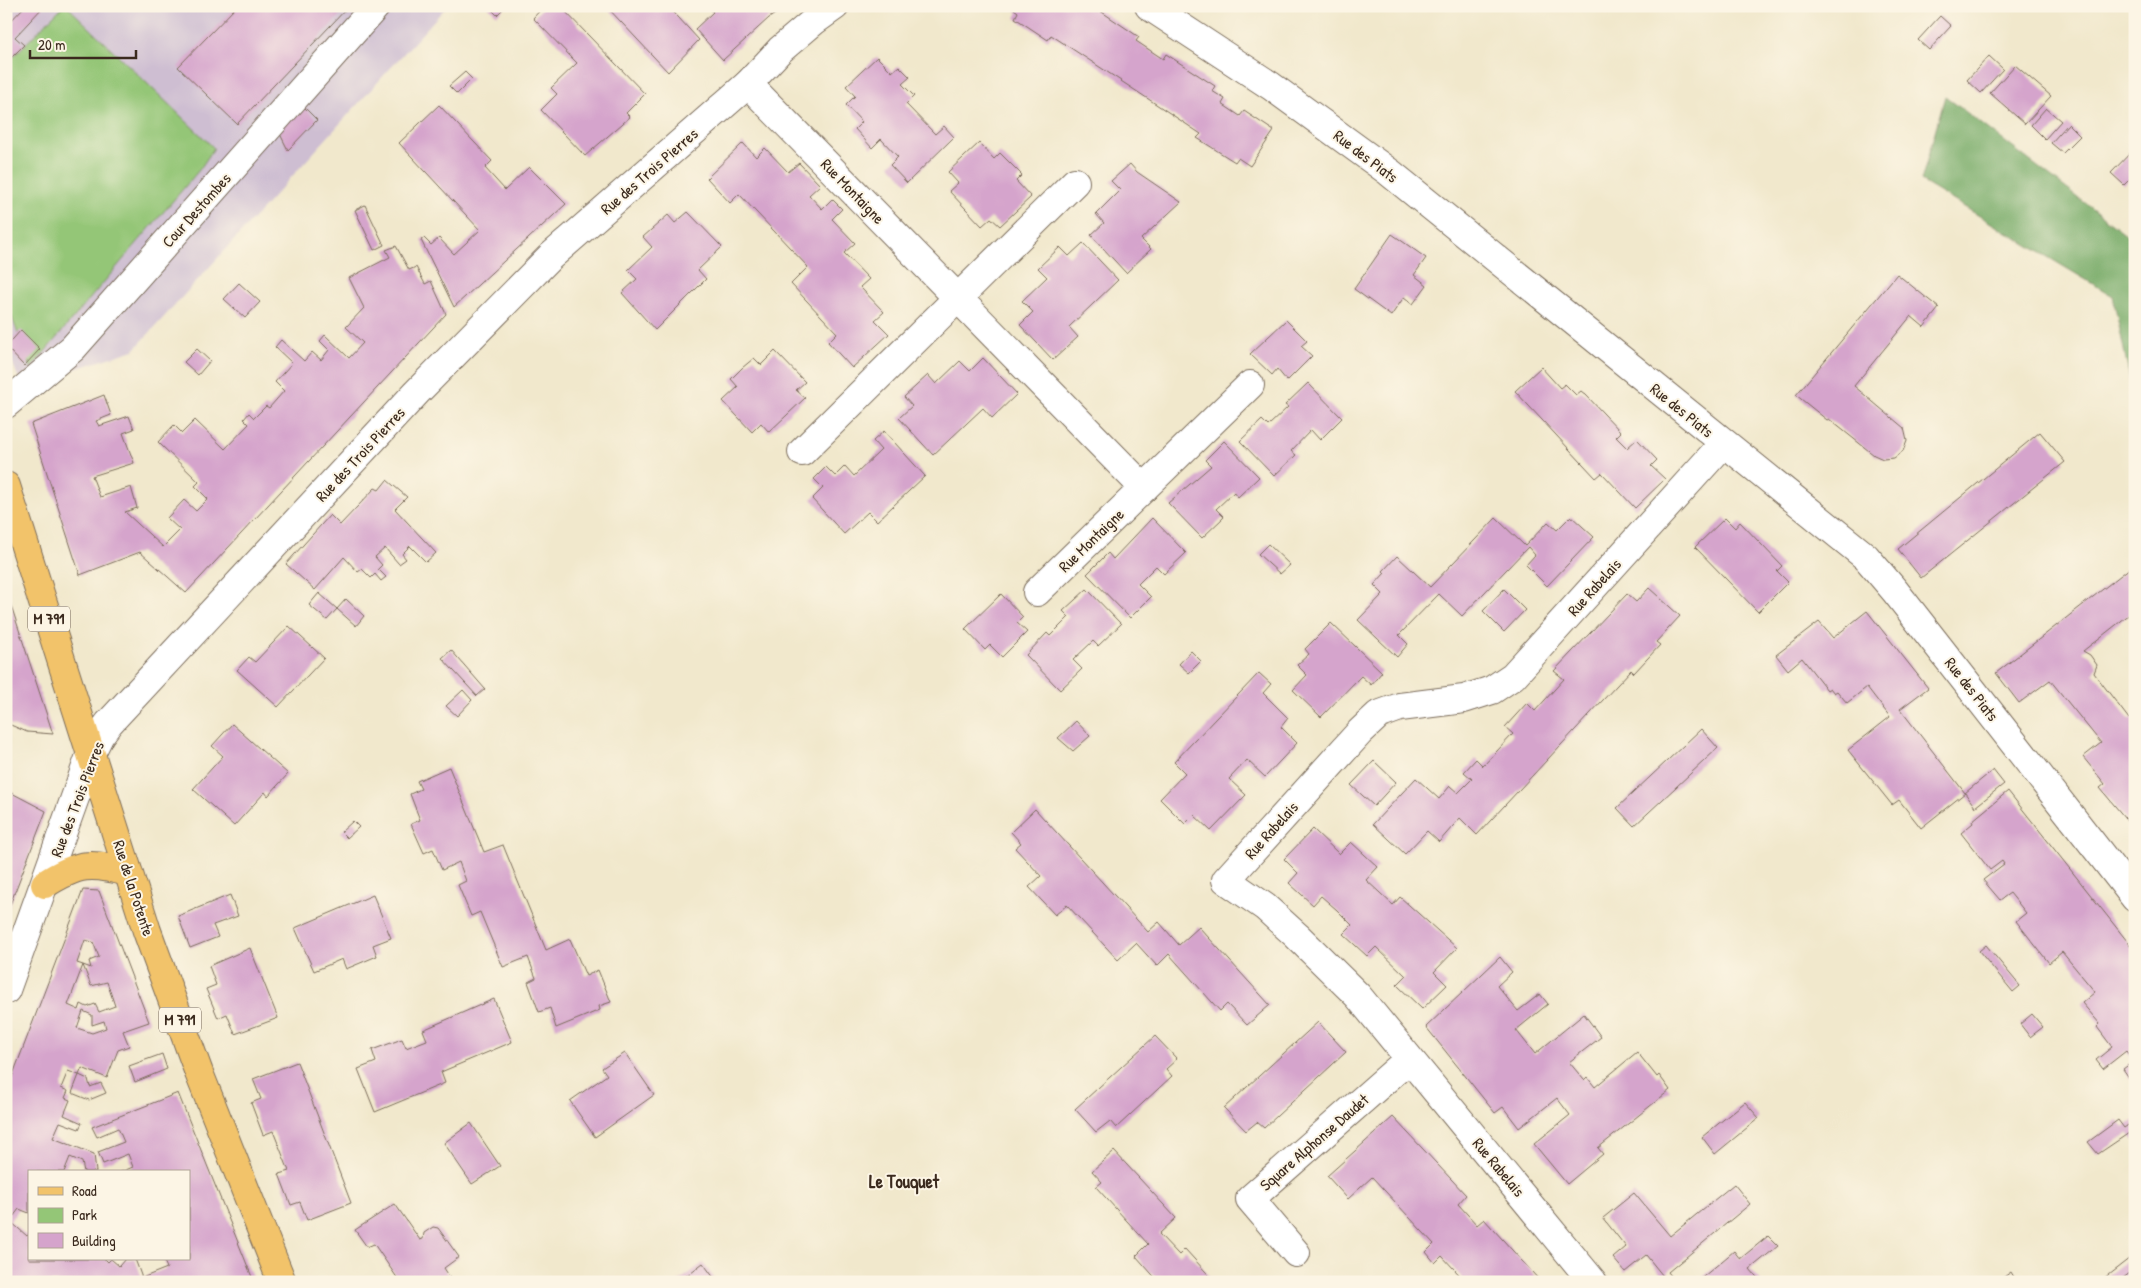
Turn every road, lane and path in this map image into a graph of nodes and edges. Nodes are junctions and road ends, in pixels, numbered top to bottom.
1 (376, 6) edge
2 (835, 6) edge
3 (1149, 6) edge
4 (748, 84) junction
5 (1075, 182) dead end
6 (958, 298) junction
7 (1250, 385) dead end
8 (6, 404) edge
9 (1723, 444) junction
10 (802, 452) dead end
11 (6, 486) edge
12 (1144, 488) junction
13 (1037, 592) dead end
14 (91, 753) junction
15 (128, 872) junction
16 (45, 884) junction
17 (2135, 898) edge
18 (6, 990) edge
19 (1409, 1059) junction
20 (1296, 1253) dead end
21 (282, 1282) edge
22 (1593, 1282) edge

1 - 8 street, Cour Destombes
2 - 4 street, Rue des Trois Pierres
3 - 9 street, Rue des Piats
4 - 6 street, Rue Montaigne
4 - 14 street, Rue des Trois Pierres
5 - 6 street
6 - 10 street
6 - 12 street, Rue Montaigne
7 - 12 street, Rue Montaigne
9 - 17 street, Rue des Piats
9 - 19 street, Rue Rabelais
11 - 14 main road, Rue de la Potente / M 791
12 - 13 street, Rue Montaigne
14 - 15 main road, Rue de la Potente / M 791
14 - 16 street, Rue des Trois Pierres
15 - 16 main road
15 - 21 main road, Rue de la Potente / M 791
16 - 18 street, Rue des Trois Pierres
19 - 20 street, Square Alphonse Daudet
19 - 22 street, Rue Rabelais

